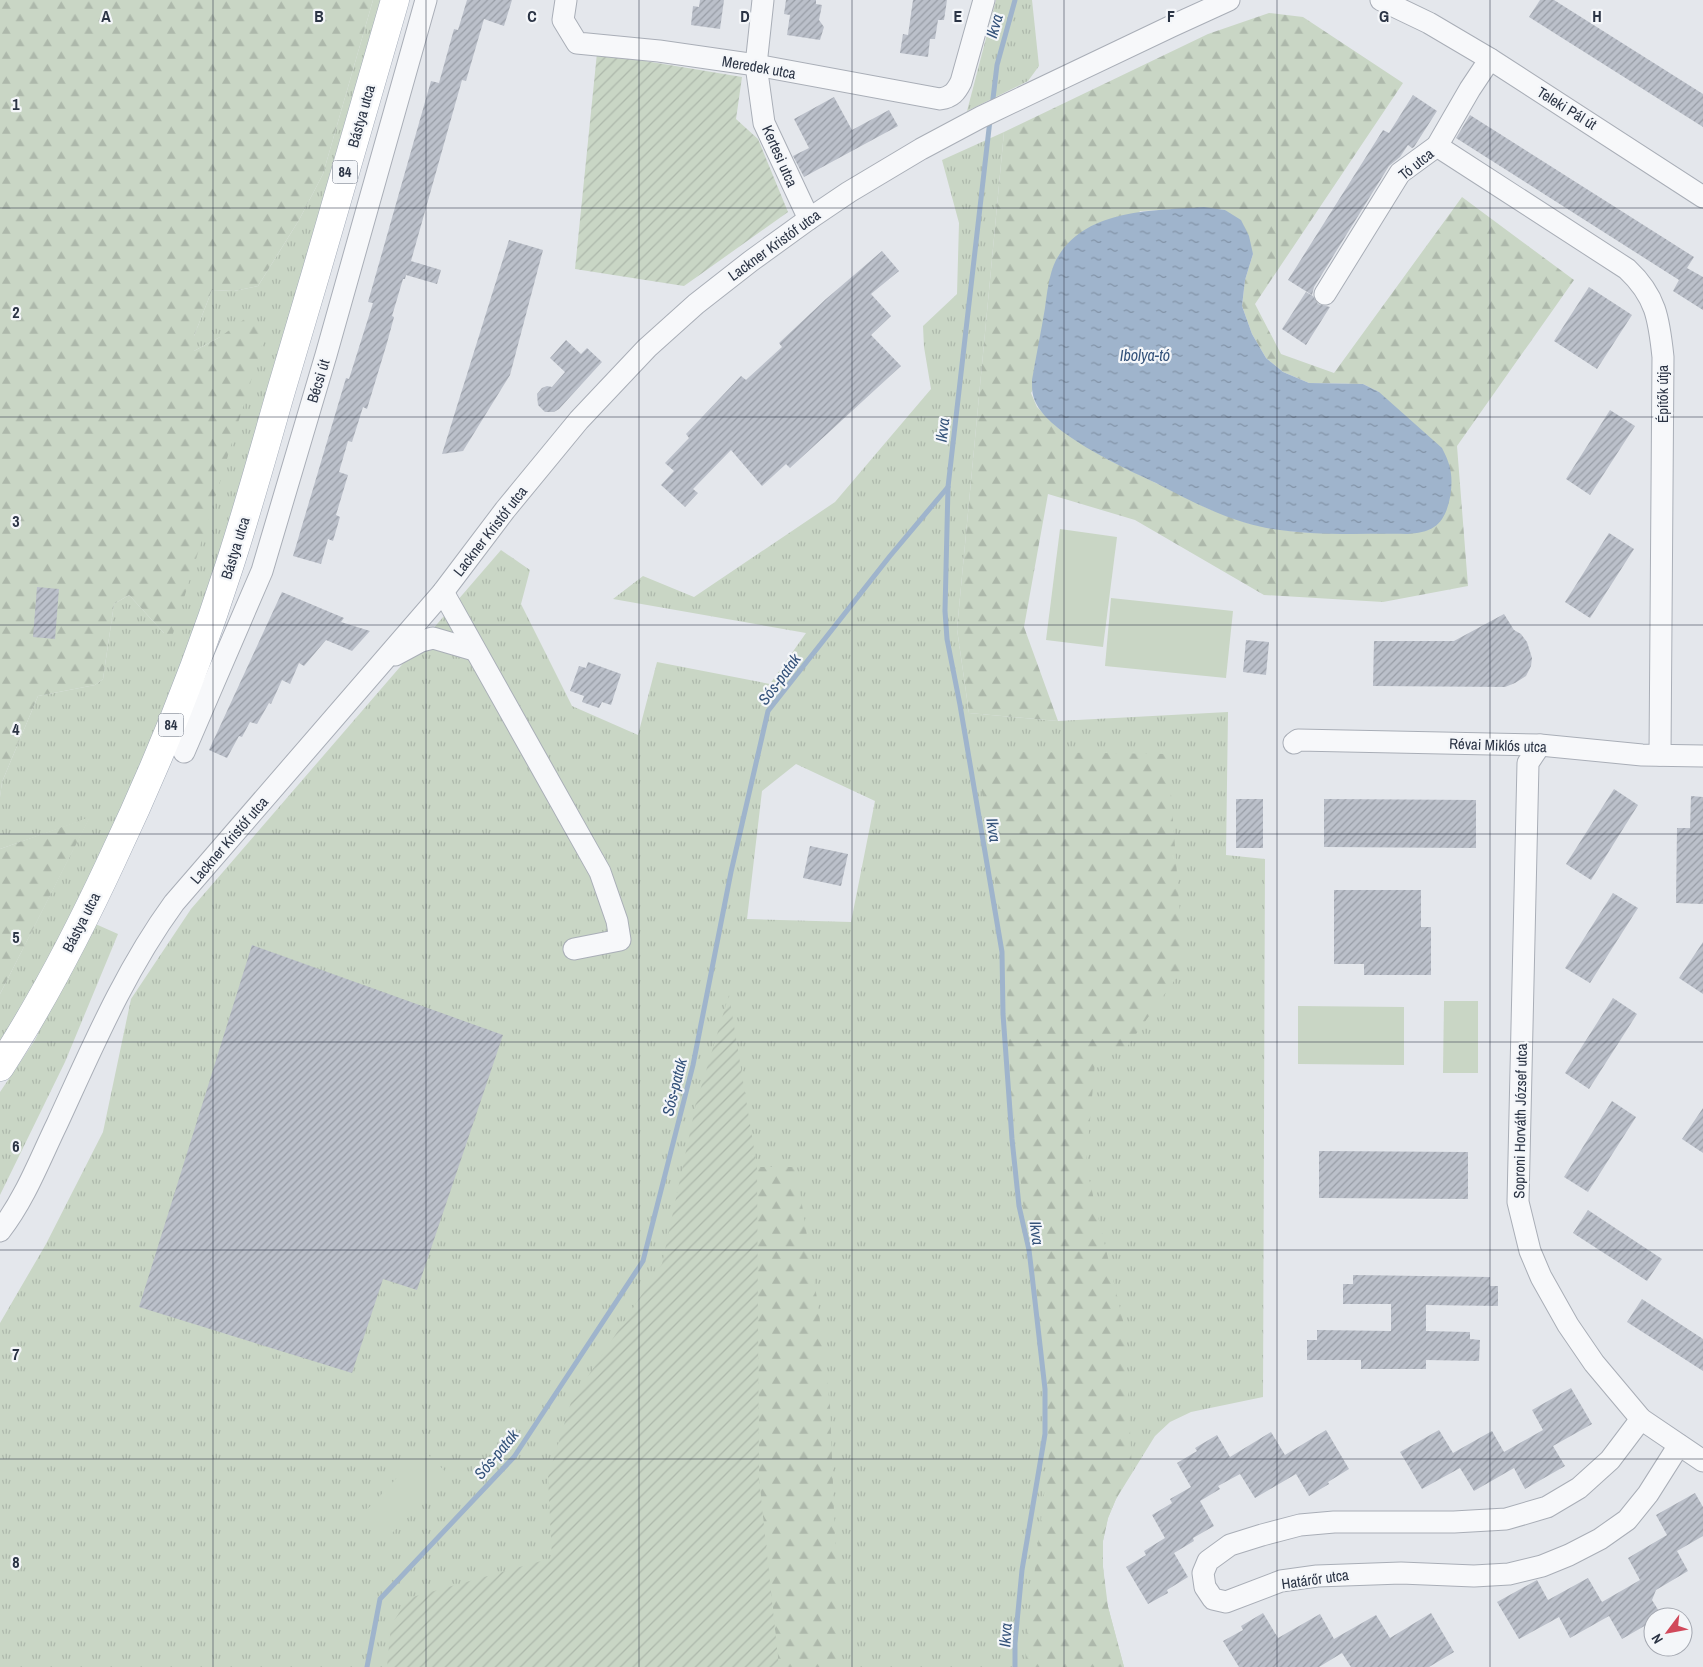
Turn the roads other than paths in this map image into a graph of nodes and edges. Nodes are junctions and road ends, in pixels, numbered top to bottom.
1 (395, 0) edge
2 (426, 0) edge
3 (566, 0) edge
4 (762, 0) edge
5 (984, 0) edge
6 (1215, 0) edge
7 (1229, 0) edge
8 (1381, 0) edge
9 (1396, 0) edge
10 (1429, 23) junction
11 (1172, 26) junction
12 (1490, 59) junction
13 (756, 65) junction
14 (1438, 146) junction
15 (1703, 197) edge
16 (809, 219) junction
17 (1325, 294) dead end
18 (443, 592) junction
19 (474, 650) junction
20 (382, 664) junction
21 (1294, 743) dead end
22 (1540, 745) junction
23 (184, 752) dead end
24 (1660, 755) junction
25 (1703, 756) edge
26 (574, 949) dead end
27 (0, 1067) edge
28 (0, 1231) edge
29 (1641, 1419) junction
30 (1679, 1445) junction
31 (1703, 1461) edge

1 - 27 main road, Bástya utca / 84
2 - 23 street, Bécsi út
3 - 13 street, Meredek utca
4 - 13 street, Kertesi utca
5 - 13 street, Meredek utca
6 - 11 street, Lackner Kristóf utca
7 - 11 street, Lackner Kristóf utca
8 - 10 street
9 - 10 street
10 - 12 street, Teleki Pál út
11 - 16 street, Lackner Kristóf utca
12 - 14 street, Tó utca
12 - 15 street, Teleki Pál út
13 - 16 street, Kertesi utca
14 - 17 street, Tó utca
14 - 24 street, Építők útja
16 - 18 street, Lackner Kristóf utca
18 - 19 street
18 - 20 street, Lackner Kristóf utca
19 - 20 street
19 - 26 street
20 - 28 street, Lackner Kristóf utca
21 - 22 street, Révai Miklós utca
22 - 24 street, Révai Miklós utca
22 - 29 street, Soproni Horváth József utca
24 - 25 street, Révai Miklós utca
29 - 30 street, Soproni Horváth József utca
29 - 30 street, Határőr utca
30 - 31 street, Soproni Horváth József utca

